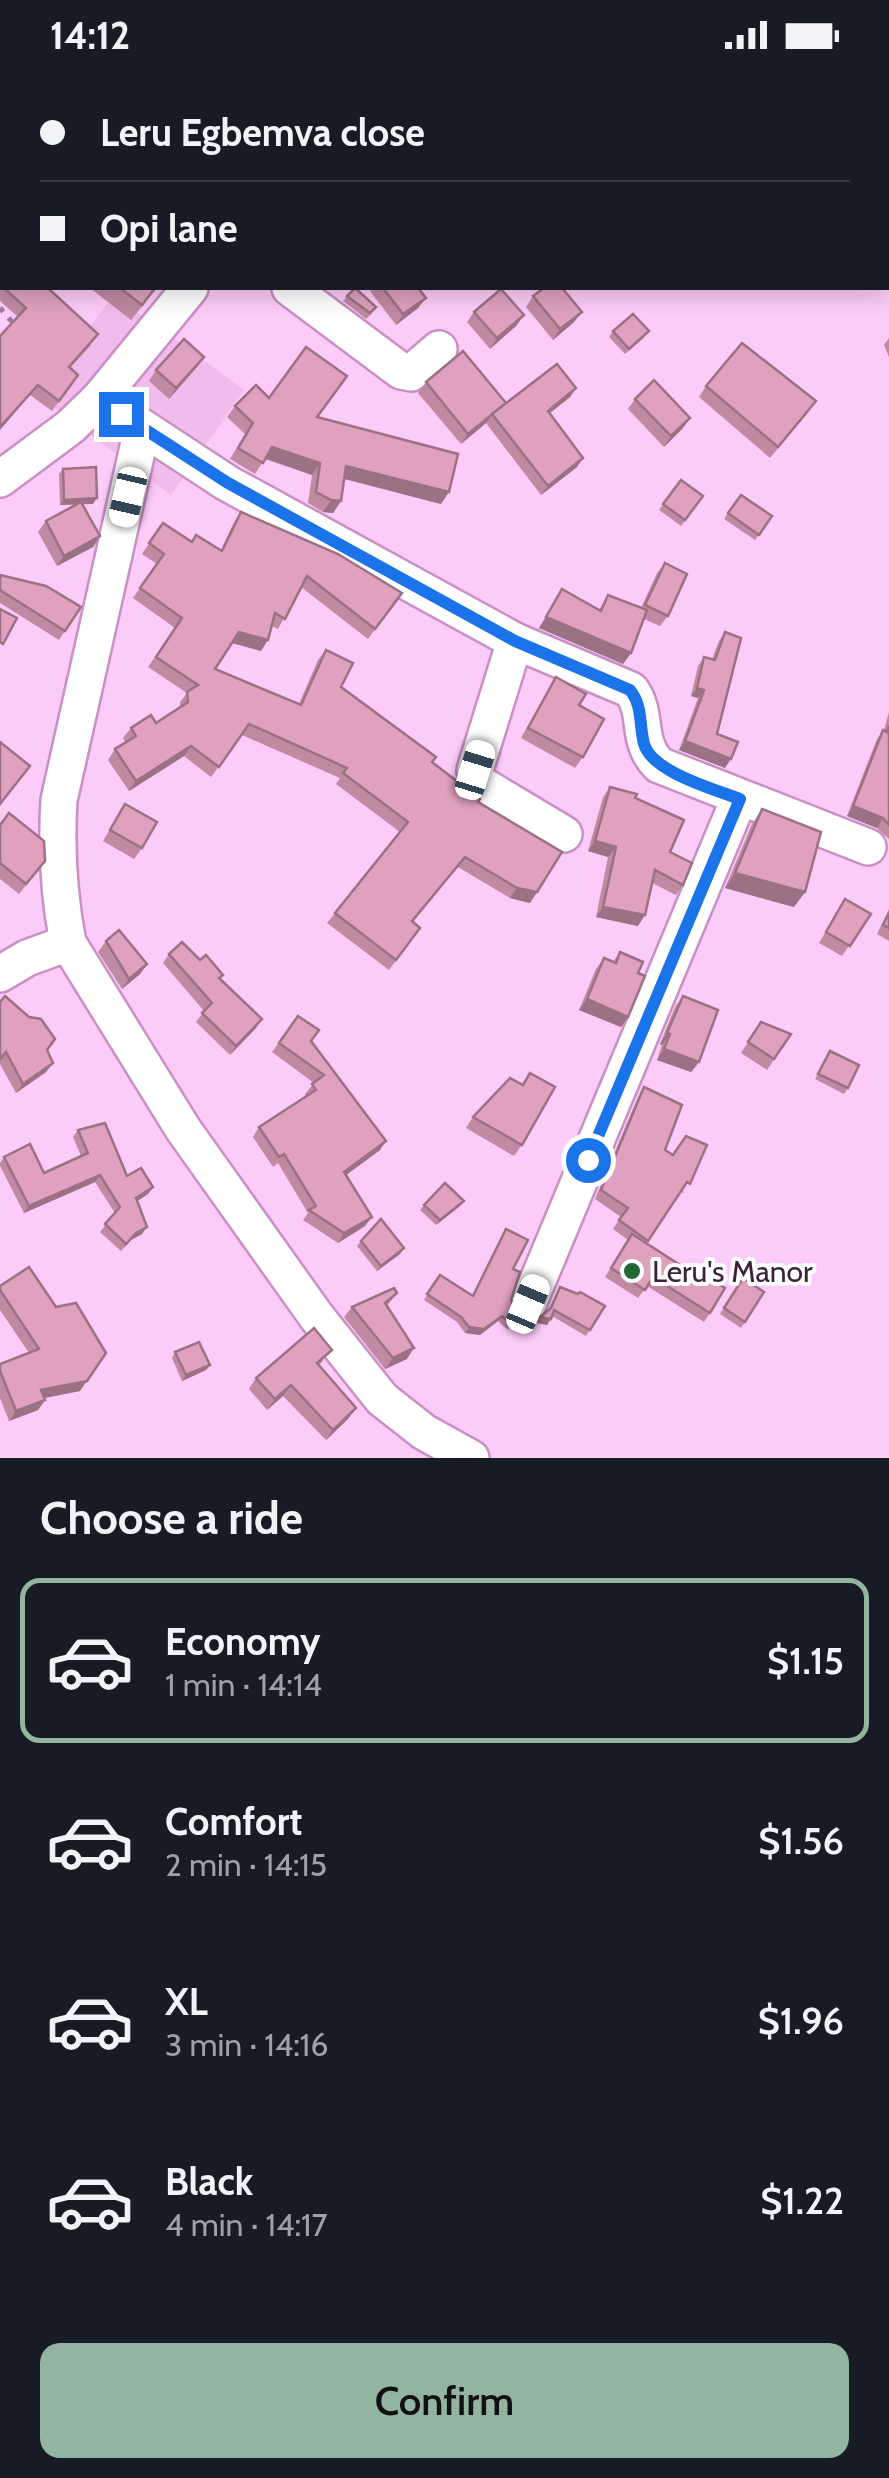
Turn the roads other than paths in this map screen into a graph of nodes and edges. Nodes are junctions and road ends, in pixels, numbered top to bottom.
1 (188, 290) edge
2 (293, 290) edge
3 (439, 349) dead end
4 (99, 400) junction
5 (142, 429) junction
6 (0, 478) edge
7 (515, 641) junction
8 (740, 799) junction
9 (564, 834) dead end
10 (868, 847) dead end
11 (68, 944) junction
12 (0, 974) edge
13 (528, 1304) dead end
14 (472, 1458) edge

1 - 4 street
2 - 3 street
4 - 5 street
4 - 6 street
5 - 7 street
5 - 11 street
7 - 8 street
7 - 9 street
8 - 10 street
8 - 13 street
11 - 12 street
11 - 14 street

